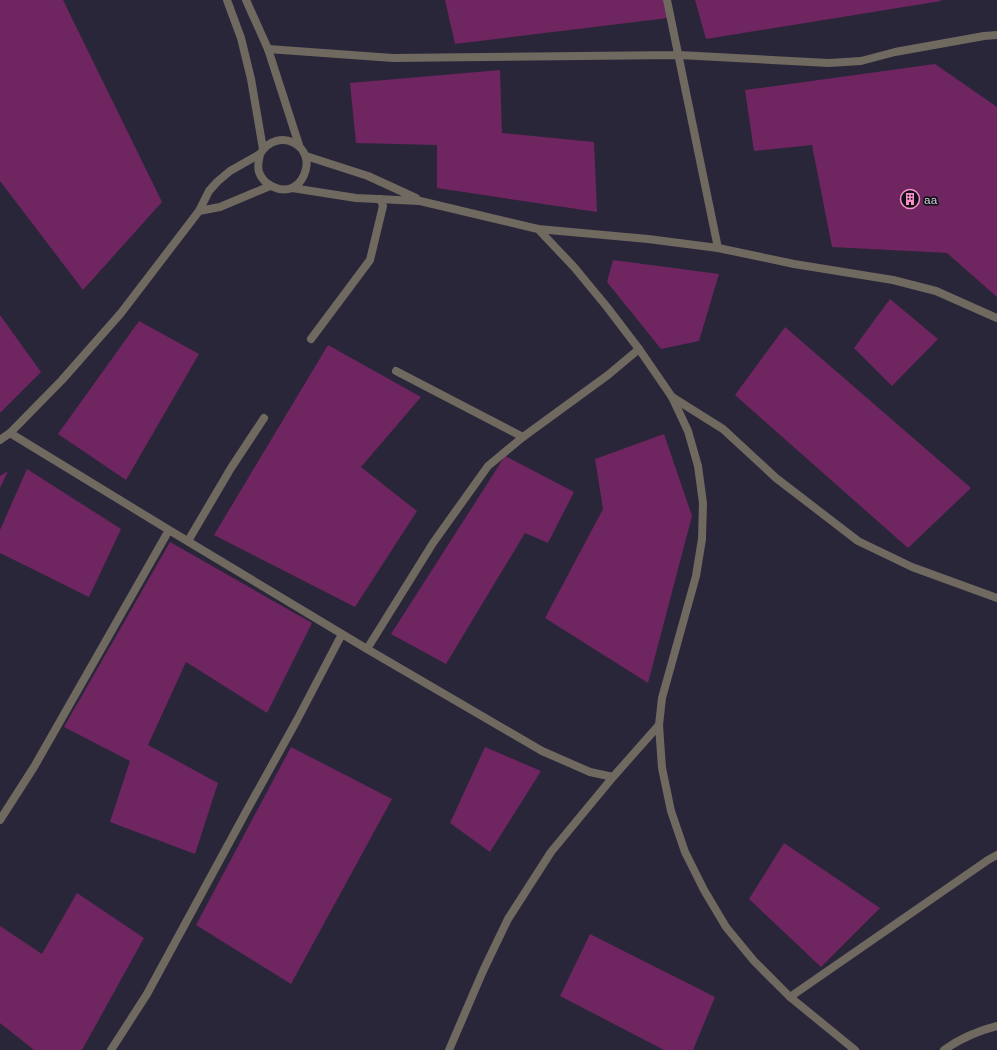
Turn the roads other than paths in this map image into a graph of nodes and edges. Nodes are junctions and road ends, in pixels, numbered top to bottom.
1 (227, 0) edge
2 (246, 0) edge
3 (667, 0) edge
4 (997, 35) edge
5 (268, 50) junction
6 (679, 55) junction
7 (299, 145) junction
8 (262, 151) junction
9 (306, 156) junction
10 (270, 186) junction
11 (292, 188) junction
12 (380, 199) junction
13 (420, 200) junction
14 (199, 211) junction
15 (538, 229) junction
16 (718, 248) junction
17 (997, 318) edge
18 (311, 339) dead end
19 (638, 349) junction
20 (396, 371) dead end
21 (672, 398) junction
22 (264, 418) dead end
23 (10, 433) junction
24 (524, 437) junction
25 (0, 440) edge
26 (169, 530) junction
27 (188, 542) junction
28 (997, 598) edge
29 (342, 634) junction
30 (367, 649) junction
31 (658, 725) junction
32 (613, 777) junction
33 (0, 820) edge
34 (997, 855) edge
35 (790, 997) junction
36 (997, 1026) edge
37 (111, 1050) edge
38 (449, 1050) edge
39 (855, 1050) edge
40 (944, 1050) edge

1 - 8 street
2 - 5 street
3 - 6 street
4 - 6 street
5 - 6 street
5 - 7 street
6 - 16 street
7 - 8 street
7 - 9 street
8 - 10 street
8 - 14 street
9 - 11 street
9 - 13 street
10 - 11 street
10 - 14 street
11 - 12 street
12 - 13 street
12 - 18 street
13 - 15 street
14 - 23 street
15 - 16 street
15 - 19 street
16 - 17 street
19 - 21 street
19 - 24 street
20 - 24 street
21 - 28 street
21 - 31 street
22 - 27 street
23 - 25 street
23 - 26 street
24 - 30 street
26 - 27 street
26 - 33 street
27 - 29 street
29 - 30 street
29 - 37 street
30 - 32 street
31 - 32 street
31 - 35 street
32 - 38 street
34 - 35 street
35 - 39 street
36 - 40 street

